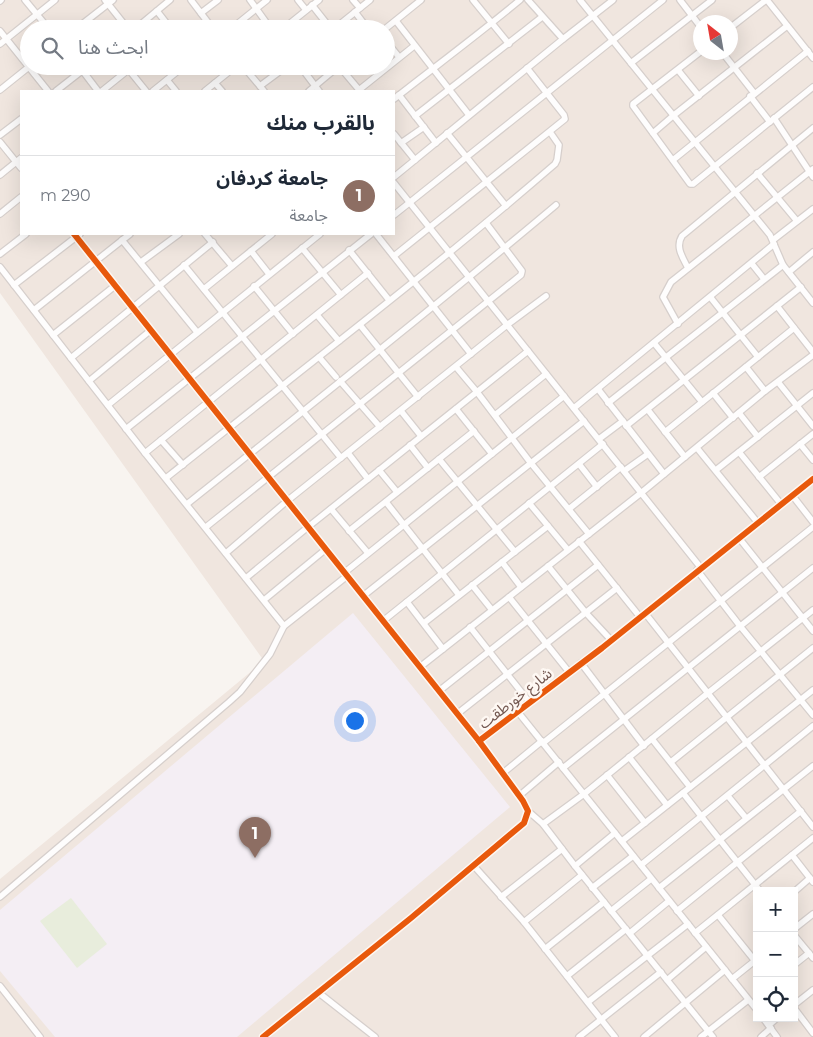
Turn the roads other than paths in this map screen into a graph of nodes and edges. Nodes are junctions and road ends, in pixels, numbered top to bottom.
1 (25, 0) edge
2 (54, 0) edge
3 (170, 0) edge
4 (191, 0) edge
5 (218, 0) edge
6 (250, 0) edge
7 (267, 0) edge
8 (298, 0) edge
9 (319, 0) edge
10 (353, 0) edge
11 (370, 0) edge
12 (421, 0) edge
13 (473, 0) edge
14 (520, 0) edge
15 (528, 0) edge
16 (580, 0) edge
17 (613, 0) edge
18 (663, 0) edge
19 (680, 0) edge
20 (712, 0) edge
21 (767, 0) edge
22 (109, 1) edge
23 (312, 5) junction
24 (256, 9) junction
25 (306, 10) junction
26 (357, 10) junction
27 (157, 11) junction
28 (201, 13) junction
29 (37, 14) junction
30 (593, 16) junction
31 (692, 16) junction
32 (542, 17) junction
33 (30, 20) edge
34 (42, 20) edge
35 (87, 20) edge
36 (122, 20) edge
37 (146, 20) edge
38 (164, 20) edge
39 (206, 20) edge
40 (242, 20) edge
41 (265, 20) edge
42 (294, 20) edge
43 (325, 20) edge
44 (344, 20) edge
45 (363, 20) edge
46 (396, 21) joint
47 (738, 22) edge
48 (492, 24) junction
49 (788, 26) junction
50 (20, 28) edge
51 (0, 31) edge
52 (7, 39) junction
53 (563, 39) junction
54 (613, 40) junction
55 (0, 44) edge
56 (509, 44) junction
57 (414, 46) junction
58 (395, 51) edge
59 (808, 51) junction
60 (20, 56) edge
61 (400, 57) junction
62 (693, 58) edge
63 (813, 58) edge
64 (728, 60) edge
65 (395, 61) edge
66 (632, 63) junction
67 (432, 68) junction
68 (527, 68) junction
69 (735, 68) junction
70 (678, 70) junction
71 (20, 74) edge
72 (35, 75) edge
73 (74, 75) edge
74 (86, 75) edge
75 (122, 75) edge
76 (136, 75) edge
77 (173, 75) edge
78 (225, 75) edge
79 (250, 75) edge
80 (277, 75) edge
81 (307, 75) edge
82 (330, 75) edge
83 (347, 75) edge
84 (378, 75) edge
85 (167, 80) junction
86 (215, 83) junction
87 (813, 87) edge
88 (262, 89) edge
89 (317, 89) edge
90 (653, 89) junction
91 (0, 90) edge
92 (47, 90) edge
93 (57, 90) edge
94 (99, 90) edge
95 (101, 90) edge
96 (145, 90) edge
97 (154, 90) edge
98 (175, 90) edge
99 (206, 90) edge
100 (221, 90) edge
101 (360, 90) edge
102 (450, 90) junction
103 (546, 93) junction
104 (399, 94) junction
105 (752, 95) junction
106 (699, 96) junction
107 (395, 98) edge
108 (469, 115) junction
109 (674, 115) junction
110 (416, 116) junction
111 (20, 120) edge
112 (772, 120) junction
113 (424, 127) junction
114 (813, 128) edge
115 (550, 132) junction
116 (447, 133) junction
117 (653, 133) junction
118 (395, 135) edge
119 (0, 136) edge
120 (695, 141) junction
121 (0, 142) edge
122 (401, 143) junction
123 (436, 143) junction
124 (792, 144) junction
125 (467, 157) junction
126 (20, 159) edge
127 (415, 160) junction
128 (673, 160) junction
129 (16, 162) junction
130 (20, 167) edge
131 (714, 167) junction
132 (757, 173) junction
133 (812, 173) edge
134 (0, 175) edge
135 (395, 176) edge
136 (487, 182) junction
137 (395, 184) edge
138 (734, 192) junction
139 (777, 197) junction
140 (20, 198) edge
141 (410, 202) junction
142 (556, 205) dead end
143 (506, 206) junction
144 (813, 209) edge
145 (0, 214) edge
146 (395, 214) edge
147 (754, 216) junction
148 (797, 221) junction
149 (486, 223) junction
150 (430, 228) junction
151 (25, 235) edge
152 (77, 235) edge
153 (129, 235) edge
154 (178, 235) edge
155 (206, 235) edge
156 (271, 235) edge
157 (319, 235) edge
158 (370, 235) edge
159 (377, 235) edge
160 (122, 240) junction
161 (213, 242) junction
162 (773, 242) junction
163 (302, 248) junction
164 (505, 248) junction
165 (349, 250) junction
166 (251, 251) junction
167 (813, 252) edge
168 (449, 253) junction
169 (0, 254) edge
170 (394, 256) junction
171 (96, 261) junction
172 (141, 262) junction
173 (752, 264) junction
174 (784, 264) junction
175 (184, 265) junction
176 (232, 266) junction
177 (0, 267) edge
178 (688, 268) junction
179 (322, 272) junction
180 (789, 272) junction
181 (368, 273) junction
182 (269, 274) junction
183 (470, 278) junction
184 (764, 279) junction
185 (413, 281) junction
186 (14, 284) junction
187 (116, 285) junction
188 (160, 285) junction
189 (254, 286) junction
190 (801, 287) junction
191 (204, 288) junction
192 (341, 295) junction
193 (546, 296) dead end
194 (711, 298) junction
195 (812, 299) edge
196 (389, 300) junction
197 (488, 301) junction
198 (777, 306) junction
199 (132, 307) junction
200 (434, 307) junction
201 (34, 310) junction
202 (274, 310) junction
203 (722, 312) junction
204 (222, 313) junction
205 (317, 315) junction
206 (678, 324) junction
207 (360, 325) junction
208 (507, 325) junction
209 (794, 328) junction
210 (151, 330) junction
211 (452, 330) junction
212 (197, 332) junction
213 (292, 334) junction
214 (54, 335) junction
215 (242, 336) junction
216 (741, 336) junction
217 (339, 341) junction
218 (654, 343) junction
219 (380, 349) junction
220 (528, 351) junction
221 (813, 353) edge
222 (170, 354) junction
223 (471, 354) junction
224 (319, 356) junction
225 (666, 357) junction
226 (758, 357) junction
227 (71, 358) junction
228 (261, 360) junction
229 (456, 367) junction
230 (746, 367) junction
231 (399, 372) junction
232 (546, 374) junction
233 (189, 378) junction
234 (89, 380) junction
235 (339, 380) junction
236 (684, 380) junction
237 (778, 382) junction
238 (282, 386) junction
239 (598, 389) junction
240 (765, 391) junction
241 (477, 392) junction
242 (713, 393) junction
243 (813, 393) edge
244 (564, 396) junction
245 (418, 397) junction
246 (208, 401) junction
247 (702, 402) junction
248 (608, 403) junction
249 (108, 404) junction
250 (360, 404) junction
251 (796, 406) junction
252 (574, 408) junction
253 (456, 409) junction
254 (648, 410) junction
255 (401, 411) junction
256 (303, 412) junction
257 (739, 413) junction
258 (495, 415) junction
259 (733, 418) junction
260 (584, 421) junction
261 (625, 424) junction
262 (813, 426) edge
263 (380, 427) junction
264 (229, 428) junction
265 (126, 429) junction
266 (474, 431) junction
267 (665, 432) junction
268 (322, 434) junction
269 (813, 434) edge
270 (421, 436) junction
271 (758, 437) junction
272 (513, 438) junction
273 (161, 440) junction
274 (601, 441) junction
275 (800, 444) junction
276 (410, 445) junction
277 (697, 448) junction
278 (739, 452) junction
279 (145, 453) junction
280 (348, 453) junction
281 (250, 454) junction
282 (492, 454) junction
283 (648, 454) junction
284 (341, 458) junction
285 (686, 458) junction
286 (439, 459) junction
287 (813, 460) edge
288 (530, 462) junction
289 (579, 464) junction
290 (183, 465) junction
291 (428, 468) junction
292 (623, 469) junction
293 (379, 470) junction
294 (716, 470) junction
295 (664, 474) junction
296 (759, 477) junction
297 (166, 478) junction
298 (268, 478) junction
299 (368, 479) junction
300 (813, 479) edge
301 (458, 482) junction
302 (550, 486) junction
303 (597, 487) junction
304 (397, 492) junction
305 (641, 493) junction
306 (792, 495) junction
307 (287, 501) junction
308 (386, 502) junction
309 (529, 503) junction
310 (187, 504) junction
311 (781, 504) junction
312 (477, 506) junction
313 (331, 508) junction
314 (569, 509) junction
315 (813, 522) edge
316 (758, 523) junction
317 (403, 525) junction
318 (548, 526) junction
319 (206, 527) junction
320 (308, 527) junction
321 (813, 527) edge
322 (497, 528) junction
323 (349, 531) junction
324 (589, 534) junction
325 (739, 538) junction
326 (579, 541) junction
327 (422, 549) junction
328 (326, 550) junction
329 (568, 550) junction
330 (515, 552) junction
331 (226, 553) junction
332 (368, 553) junction
333 (502, 562) junction
334 (598, 565) junction
335 (548, 566) junction
336 (764, 567) junction
337 (813, 568) edge
338 (699, 569) junction
339 (346, 574) junction
340 (442, 574) junction
341 (246, 578) junction
342 (472, 585) junction
343 (521, 587) junction
344 (617, 588) junction
345 (567, 590) junction
346 (782, 592) junction
347 (363, 596) junction
348 (459, 596) junction
349 (509, 597) junction
350 (264, 600) junction
351 (721, 601) junction
352 (407, 602) junction
353 (492, 610) junction
354 (813, 610) edge
355 (586, 613) junction
356 (642, 615) junction
357 (803, 618) junction
358 (528, 620) junction
359 (383, 621) junction
360 (424, 623) junction
361 (284, 626) junction
362 (740, 626) junction
363 (470, 627) junction
364 (813, 631) edge
365 (611, 640) junction
366 (669, 643) junction
367 (547, 644) junction
368 (443, 648) junction
369 (813, 648) edge
370 (490, 651) junction
371 (761, 651) junction
372 (581, 663) junction
373 (420, 667) junction
374 (688, 668) junction
375 (569, 672) junction
376 (508, 675) junction
377 (781, 675) junction
378 (813, 690) edge
379 (439, 691) junction
380 (708, 693) junction
381 (605, 695) junction
382 (801, 699) junction
383 (530, 703) junction
384 (518, 712) junction
385 (457, 714) junction
386 (813, 715) edge
387 (727, 717) junction
388 (623, 720) junction
389 (813, 726) edge
390 (652, 739) junction
391 (479, 742) junction
392 (543, 742) junction
393 (746, 742) junction
394 (644, 746) junction
395 (629, 758) junction
396 (671, 762) junction
397 (561, 765) junction
398 (765, 766) junction
399 (813, 766) edge
400 (502, 772) junction
401 (607, 775) junction
402 (690, 787) junction
403 (783, 789) junction
404 (683, 793) junction
405 (584, 794) junction
406 (519, 796) junction
407 (728, 796) junction
408 (667, 805) junction
409 (528, 811) junction
410 (801, 811) junction
411 (702, 817) junction
412 (746, 818) junction
413 (645, 823) junction
414 (543, 824) junction
415 (813, 827) edge
416 (615, 833) junction
417 (813, 838) edge
418 (720, 840) junction
419 (622, 842) junction
420 (562, 849) junction
421 (792, 855) junction
422 (634, 856) junction
423 (738, 862) junction
424 (641, 865) junction
425 (474, 866) junction
426 (575, 866) junction
427 (582, 875) junction
428 (651, 879) junction
429 (812, 880) edge
430 (755, 885) junction
431 (592, 888) junction
432 (659, 888) junction
433 (798, 889) edge
434 (0, 897) edge
435 (502, 897) junction
436 (669, 901) junction
437 (604, 902) junction
438 (611, 911) junction
439 (677, 911) junction
440 (813, 914) edge
441 (718, 915) junction
442 (524, 922) junction
443 (688, 924) junction
444 (798, 926) edge
445 (628, 931) junction
446 (695, 933) junction
447 (798, 940) edge
448 (706, 947) junction
449 (545, 949) junction
450 (809, 953) junction
451 (647, 955) junction
452 (753, 956) edge
453 (813, 958) edge
454 (753, 962) edge
455 (798, 962) edge
456 (725, 970) junction
457 (661, 972) junction
458 (567, 976) junction
459 (732, 979) junction
460 (667, 980) junction
461 (0, 986) edge
462 (813, 990) edge
463 (319, 993) junction
464 (753, 999) edge
465 (750, 1001) junction
466 (798, 1001) edge
467 (588, 1002) junction
468 (685, 1003) junction
469 (753, 1005) edge
470 (798, 1013) edge
471 (601, 1019) junction
472 (766, 1022) edge
473 (774, 1022) edge
474 (770, 1027) junction
475 (708, 1031) junction
476 (813, 1033) edge
477 (40, 1037) edge
478 (263, 1037) edge
479 (375, 1037) edge
480 (579, 1037) edge
481 (616, 1037) edge
482 (644, 1037) edge
483 (701, 1037) edge
484 (713, 1037) edge
485 (760, 1037) edge
486 (777, 1037) edge

1 - 29 street
2 - 29 street
3 - 27 street
4 - 28 street
5 - 28 street
6 - 24 street
7 - 24 street
8 - 25 street
9 - 23 street
10 - 26 street
11 - 26 street
12 - 46 street
13 - 48 street
14 - 48 street
15 - 32 street
16 - 30 street
17 - 30 street
18 - 54 street
19 - 31 street
20 - 31 street
21 - 47 street
21 - 49 street
22 - 35 street
22 - 36 street
23 - 25 street
23 - 43 street
24 - 40 street
24 - 41 street
25 - 42 street
26 - 44 street
26 - 45 street
27 - 37 street
27 - 38 street
28 - 39 street
29 - 33 street
29 - 34 street
30 - 53 street
30 - 54 street
31 - 66 street
32 - 53 street
32 - 56 street
46 - 57 street
48 - 56 street
48 - 67 street
49 - 59 street
49 - 69 street
50 - 52 street
51 - 52 street
52 - 55 street
52 - 60 street
53 - 68 street
54 - 66 street
54 - 103 street
56 - 102 street
57 - 61 street
57 - 67 street
58 - 61 street
59 - 63 street
59 - 105 street
61 - 65 street
62 - 70 street
64 - 69 street
66 - 90 street
67 - 102 street
67 - 104 street
68 - 103 street
68 - 108 street
69 - 105 street
69 - 106 street
70 - 90 street
70 - 106 street
71 - 91 street
72 - 92 street
73 - 93 street
74 - 94 street
75 - 95 street
76 - 96 street
77 - 85 street
78 - 86 street
79 - 88 street
80 - 88 street
81 - 89 street
82 - 89 street
83 - 101 street
84 - 101 street
85 - 97 street
85 - 98 street
86 - 99 street
86 - 100 street
87 - 112 street
90 - 109 street
90 - 117 street
102 - 108 street
102 - 110 street
103 - 115 street
103 - 125 street
104 - 107 street
104 - 110 street
105 - 112 street
105 - 120 street
106 - 109 street
108 - 116 street
109 - 117 street
109 - 120 street
110 - 113 street
111 - 119 street
112 - 124 street
112 - 131 street
113 - 122 street
113 - 123 street
114 - 124 street
115 - 136 street
115 - 143 street
116 - 123 street
116 - 125 street
117 - 128 street
118 - 122 street
120 - 128 street
120 - 131 street
121 - 129 street
122 - 127 street
123 - 127 street
124 - 132 street
124 - 133 street
125 - 136 street
125 - 141 street
126 - 129 street
127 - 135 street
128 - 131 street
129 - 130 street
129 - 134 street
131 - 138 street
132 - 138 street
132 - 139 street
133 - 139 street
136 - 143 street
136 - 150 street
137 - 141 street
138 - 147 street
138 - 178 street
139 - 147 street
139 - 148 street
140 - 145 street
141 - 146 street
141 - 150 street
142 - 164 street
143 - 149 street
144 - 148 street
147 - 162 street
147 - 178 street
148 - 162 street
149 - 164 street
149 - 168 street
150 - 168 street
150 - 170 street
151 - 169 street
152 - 171 street
152 - 186 street
153 - 160 street
154 - 172 street
155 - 161 street
156 - 166 street
157 - 163 street
158 - 165 street
159 - 170 street
160 - 171 street
160 - 172 street
161 - 175 street
161 - 176 street
162 - 173 street
162 - 174 street
163 - 179 street
163 - 182 street
164 - 183 street
164 - 197 street
165 - 179 street
165 - 181 street
166 - 176 street
166 - 182 street
167 - 180 street
168 - 183 street
168 - 185 street
170 - 185 street
171 - 187 street
171 - 201 street
172 - 188 street
173 - 184 street
173 - 194 street
174 - 180 street
174 - 184 street
175 - 188 street
175 - 191 street
176 - 191 street
177 - 186 street
178 - 206 street
179 - 192 street
179 - 202 street
180 - 190 street
181 - 192 street
181 - 196 street
182 - 189 street
183 - 197 street
183 - 200 street
184 - 203 street
185 - 196 street
185 - 200 street
186 - 201 street
187 - 199 street
187 - 214 street
188 - 199 street
188 - 212 street
189 - 202 street
189 - 204 street
190 - 195 street
190 - 198 street
191 - 204 street
192 - 205 street
193 - 208 street
194 - 203 street
194 - 206 street
196 - 207 street
197 - 208 street
197 - 211 street
198 - 209 street
198 - 216 street
199 - 210 street
199 - 227 street
200 - 211 street
200 - 219 street
201 - 214 street
202 - 213 street
202 - 215 street
203 - 216 street
203 - 225 street
204 - 212 street
204 - 215 street
205 - 213 street
205 - 217 street
206 - 218 street
207 - 217 street
207 - 219 street
208 - 220 street
208 - 223 street
209 - 221 street
209 - 226 street
210 - 222 street
210 - 234 street
211 - 223 street
211 - 231 street
212 - 222 street
213 - 228 street
214 - 227 street
215 - 228 street
215 - 233 street
216 - 226 street
216 - 236 street
217 - 224 street
218 - 225 street
218 - 239 street
219 - 231 street
219 - 235 street
220 - 232 street
220 - 241 street
221 - 237 street
222 - 233 street
222 - 249 street
223 - 229 street
224 - 235 street
224 - 238 street
225 - 236 street
225 - 248 street
226 - 230 street
227 - 234 street
228 - 238 street
228 - 246 street
229 - 241 street
229 - 245 street
230 - 240 street
230 - 242 street
231 - 245 street
231 - 250 street
232 - 244 street
232 - 258 street
233 - 246 street
233 - 265 street
234 - 249 street
235 - 250 street
235 - 256 street
236 - 247 street
236 - 254 street
237 - 240 street
237 - 251 street
238 - 256 street
238 - 264 street
239 - 248 street
239 - 252 street
240 - 257 street
241 - 253 street
241 - 258 street
242 - 247 street
242 - 259 street
243 - 251 street
244 - 252 street
244 - 272 street
245 - 255 street
246 - 264 street
246 - 273 street
247 - 267 street
248 - 261 street
249 - 265 street
250 - 263 street
250 - 268 street
251 - 262 street
251 - 271 street
252 - 260 street
253 - 266 street
253 - 270 street
254 - 261 street
254 - 267 street
255 - 263 street
255 - 270 street
256 - 268 street
256 - 281 street
257 - 259 street
257 - 271 street
258 - 272 street
259 - 277 street
260 - 274 street
260 - 288 street
261 - 274 street
261 - 283 street
263 - 280 street
264 - 281 street
264 - 290 street
265 - 279 street
266 - 282 street
266 - 286 street
267 - 285 street
268 - 284 street
268 - 298 street
269 - 275 street
270 - 276 street
271 - 278 street
272 - 282 street
272 - 288 street
273 - 279 street
273 - 290 street
274 - 289 street
274 - 292 street
275 - 287 street
275 - 296 street
276 - 291 street
276 - 293 street
277 - 285 street
277 - 294 street
278 - 294 street
278 - 296 street
279 - 297 street
280 - 284 street
280 - 299 street
281 - 298 street
281 - 310 street
282 - 301 street
283 - 292 street
283 - 295 street
284 - 307 street
285 - 295 street
286 - 291 street
286 - 301 street
288 - 302 street
288 - 312 street
289 - 302 street
289 - 303 street
290 - 297 street
291 - 304 street
292 - 303 street
292 - 305 street
293 - 299 street
293 - 304 street
294 - 316 street
295 - 305 street
296 - 311 street
297 - 310 street
298 - 307 street
298 - 319 street
299 - 313 street
300 - 306 street, شارع خورطقت
301 - 312 street
301 - 317 street
302 - 309 street
302 - 314 street
303 - 314 street
304 - 308 street
305 - 324 street
305 - 338 street
306 - 311 street, شارع خورطقت
306 - 315 street
307 - 320 street
307 - 331 street
308 - 317 street
308 - 323 street
309 - 318 street
309 - 322 street
310 - 319 street
311 - 316 street, شارع خورطقت
312 - 322 street
312 - 327 street
313 - 320 street
313 - 323 street
314 - 324 street
316 - 325 street, شارع خورطقت
317 - 327 street
317 - 332 street
318 - 329 street
318 - 330 street
319 - 331 street
320 - 328 street
320 - 341 street
321 - 336 street
322 - 330 street
322 - 340 street
323 - 332 street
324 - 326 street
325 - 336 street
325 - 338 street, شارع خورطقت
326 - 329 street
326 - 334 street
327 - 340 street
327 - 347 street
328 - 339 street
328 - 350 street
329 - 335 street
330 - 333 street
331 - 341 street
332 - 339 street
333 - 342 street
333 - 343 street
334 - 344 street
334 - 345 street
335 - 343 street
335 - 345 street
336 - 346 street
336 - 351 street
337 - 346 street
338 - 351 street
338 - 356 street, شارع خورطقت
339 - 347 street
339 - 361 street
340 - 348 street
340 - 352 street
341 - 350 street
342 - 348 street
342 - 353 street
343 - 349 street
344 - 355 street
344 - 356 street
345 - 355 street
345 - 358 street
346 - 357 street
346 - 362 street
347 - 359 street
348 - 360 street
349 - 353 street
349 - 358 street
350 - 361 street
351 - 362 street
351 - 366 street
352 - 359 street
352 - 360 street
353 - 363 street
354 - 357 street
355 - 365 street
355 - 367 street
356 - 365 street, شارع خورطقت
356 - 366 street
357 - 364 street
357 - 371 street
358 - 367 street
358 - 370 street
359 - 373 street
360 - 368 street
361 - 434 street
362 - 371 street
362 - 374 street
363 - 368 street
363 - 370 street
365 - 372 street, شارع خورطقت
366 - 374 street
366 - 381 street
367 - 375 street
367 - 376 street
368 - 373 street
369 - 377 street
370 - 376 street
370 - 379 street
371 - 377 street
371 - 380 street
372 - 375 street, شارع خورطقت
372 - 381 street
373 - 379 street
374 - 380 street
374 - 388 street
375 - 383 street, شارع خورطقت
376 - 383 street
376 - 385 street
377 - 382 street
377 - 387 street
378 - 382 street
379 - 385 street
380 - 387 street
380 - 390 street
381 - 388 street
381 - 392 street
382 - 386 street
382 - 393 street
383 - 384 street, شارع خورطقت
384 - 391 street, شارع خورطقت
384 - 392 street
385 - 391 street
387 - 393 street
387 - 396 street
388 - 394 street
388 - 397 street
389 - 398 street
390 - 394 street
390 - 396 street
391 - 400 street, شارع خورطقت
392 - 397 street
392 - 400 street
393 - 398 street
393 - 402 street
394 - 395 street
395 - 401 street
395 - 408 street
396 - 402 street
397 - 405 street
397 - 406 street
398 - 403 street
398 - 407 street
399 - 403 street
400 - 406 street, شارع خورطقت
401 - 405 street
401 - 413 street
402 - 404 street
403 - 410 street
403 - 412 street
404 - 408 street
404 - 411 street
405 - 414 street
405 - 416 street
406 - 409 street, شارع خورطقت
407 - 411 street
407 - 412 street
408 - 413 street
409 - 414 street, شارع خورطقت
409 - 425 street
410 - 415 street
410 - 423 street
411 - 418 street
411 - 424 street
412 - 418 street
413 - 419 street
414 - 420 street, شارع خورطقت
416 - 419 street
416 - 426 street
417 - 421 street
418 - 423 street
418 - 432 street
419 - 422 street
420 - 426 street, شارع خورطقت
420 - 435 street
421 - 429 street
421 - 430 street
422 - 424 street
422 - 431 street
423 - 430 street
423 - 439 street
424 - 428 street
425 - 435 street
425 - 463 street
426 - 427 street, شارع خورطقت
427 - 431 street, شارع خورطقت
427 - 442 street
428 - 432 street
428 - 438 street
429 - 433 street
430 - 441 street
431 - 437 street, شارع خورطقت
432 - 436 street
435 - 442 street
436 - 439 street
436 - 445 street
437 - 438 street, شارع خورطقت
437 - 449 street
438 - 445 street, شارع خورطقت
439 - 443 street
440 - 444 street
441 - 446 street
441 - 452 street
442 - 449 street
443 - 446 street
443 - 451 street
445 - 451 street, شارع خورطقت
445 - 458 street
446 - 448 street
447 - 450 street
448 - 456 street
448 - 460 street
449 - 458 street
450 - 453 street
450 - 455 street
451 - 457 street, شارع خورطقت
451 - 467 street
454 - 459 street
456 - 459 street
456 - 468 street
457 - 460 street, شارع خورطقت
457 - 471 street
458 - 467 street
459 - 465 street
460 - 468 street, شارع خورطقت
461 - 477 street
462 - 466 street
463 - 478 street
463 - 479 street
464 - 465 street
465 - 469 street
465 - 475 street
467 - 471 street
468 - 475 street, شارع خورطقت
468 - 482 street
470 - 476 street
471 - 480 street
471 - 481 street
472 - 474 street
473 - 474 street
474 - 485 street
474 - 486 street
475 - 483 street
475 - 484 street, شارع خورطقت

